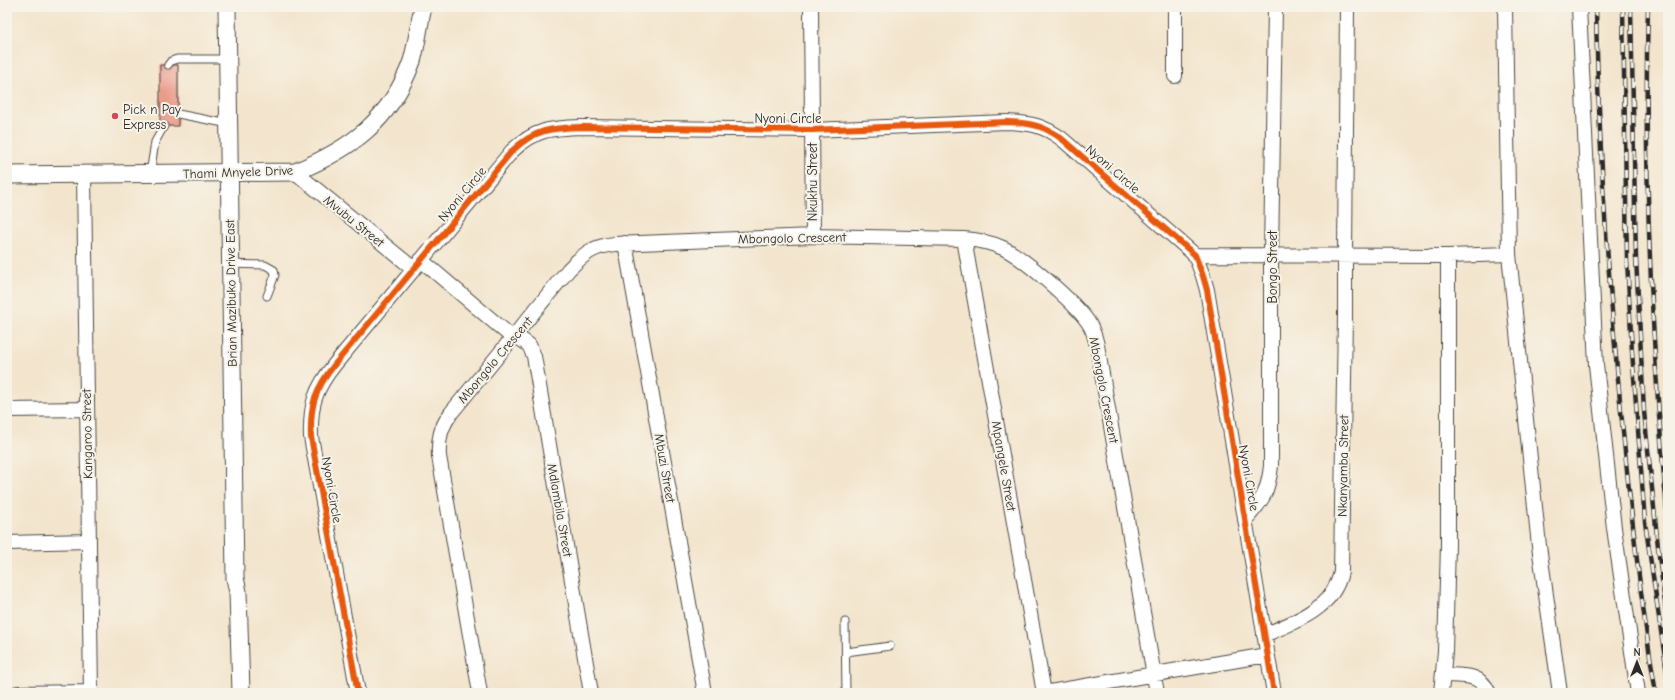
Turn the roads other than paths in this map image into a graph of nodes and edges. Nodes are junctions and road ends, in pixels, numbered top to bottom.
1 (227, 7) edge
2 (423, 7) edge
3 (811, 7) edge
4 (1175, 7) edge
5 (1275, 7) edge
6 (1347, 7) edge
7 (1505, 7) edge
8 (1579, 7) edge
9 (228, 59) junction
10 (168, 65) dead end
11 (1175, 76) dead end
12 (178, 114) dead end
13 (229, 124) junction
14 (164, 126) dead end
15 (812, 130) junction
16 (295, 172) junction
17 (230, 173) junction
18 (150, 174) junction
19 (7, 175) edge
20 (84, 176) junction
21 (813, 236) junction
22 (964, 239) junction
23 (625, 243) junction
24 (1271, 254) junction
25 (1509, 254) junction
26 (1195, 255) junction
27 (1345, 255) junction
28 (1448, 256) junction
29 (231, 264) junction
30 (417, 265) junction
31 (267, 296) dead end
32 (534, 312) junction
33 (514, 336) junction
34 (530, 345) junction
35 (87, 409) junction
36 (7, 410) edge
37 (1245, 520) junction
38 (88, 541) junction
39 (7, 543) edge
40 (235, 578) junction
41 (845, 622) dead end
42 (1264, 635) junction
43 (890, 646) dead end
44 (846, 652) junction
45 (1267, 655) junction
46 (1153, 674) junction
47 (1444, 674) junction
48 (18, 693) edge
49 (91, 693) edge
50 (231, 693) edge
51 (241, 693) edge
52 (358, 693) edge
53 (480, 693) edge
54 (591, 693) edge
55 (705, 693) edge
56 (846, 693) edge
57 (1044, 693) edge
58 (1157, 693) edge
59 (1274, 693) edge
60 (1441, 693) edge
61 (1489, 693) edge
62 (1560, 693) edge
63 (1638, 693) edge

1 - 9 street, Brian Mazibuko Drive East
2 - 16 street, Thami Mnyele Drive
3 - 15 street, Nkukhu Street
4 - 11 street
5 - 24 street, Bongo Street
6 - 27 street, Nkanyamba Street
7 - 25 street
8 - 63 street
9 - 10 lane
9 - 13 street, Brian Mazibuko Drive East
12 - 13 lane
13 - 17 street, Brian Mazibuko Drive East
14 - 18 lane
15 - 21 street, Nkukhu Street
15 - 26 street, Nyoni Circle
15 - 30 street, Nyoni Circle
16 - 17 street, Thami Mnyele Drive
16 - 30 street, Mvubu Street
17 - 18 street, Thami Mnyele Drive
17 - 29 street, Brian Mazibuko Drive East
18 - 20 street, Thami Mnyele Drive
19 - 20 street, Thami Mnyele Drive
20 - 35 street, Kangaroo Street
21 - 22 street, Mbongolo Crescent
21 - 23 street, Mbongolo Crescent
22 - 46 street, Mbongolo Crescent
22 - 57 street, Mpangele Street
23 - 32 street, Mbongolo Crescent
23 - 55 street, Mbuzi Street
24 - 26 street
24 - 27 street
24 - 37 street, Bongo Street
25 - 28 street
25 - 62 street
26 - 37 street, Nyoni Circle
27 - 28 street
27 - 42 street, Nkanyamba Street
28 - 47 street
29 - 31 lane
29 - 40 street, Brian Mazibuko Drive East
30 - 33 street, Mvubu Street
30 - 52 street, Nyoni Circle
32 - 33 street, Mbongolo Crescent
32 - 34 street
33 - 34 street
33 - 53 street, Mbongolo Crescent
34 - 54 street, Mdlambila Street
35 - 36 street
35 - 38 street, Kangaroo Street
37 - 42 street, Nyoni Circle
38 - 39 street
38 - 49 street, Kangaroo Street
40 - 50 street, Brian Mazibuko Drive East
40 - 51 street, Brian Mazibuko Drive East
41 - 44 lane
42 - 45 street, Nyoni Circle
43 - 44 lane
44 - 56 lane
45 - 46 street
45 - 59 street, Nyoni Circle
46 - 57 street
46 - 58 street, Mbongolo Crescent
47 - 60 street
47 - 61 street
48 - 49 street

